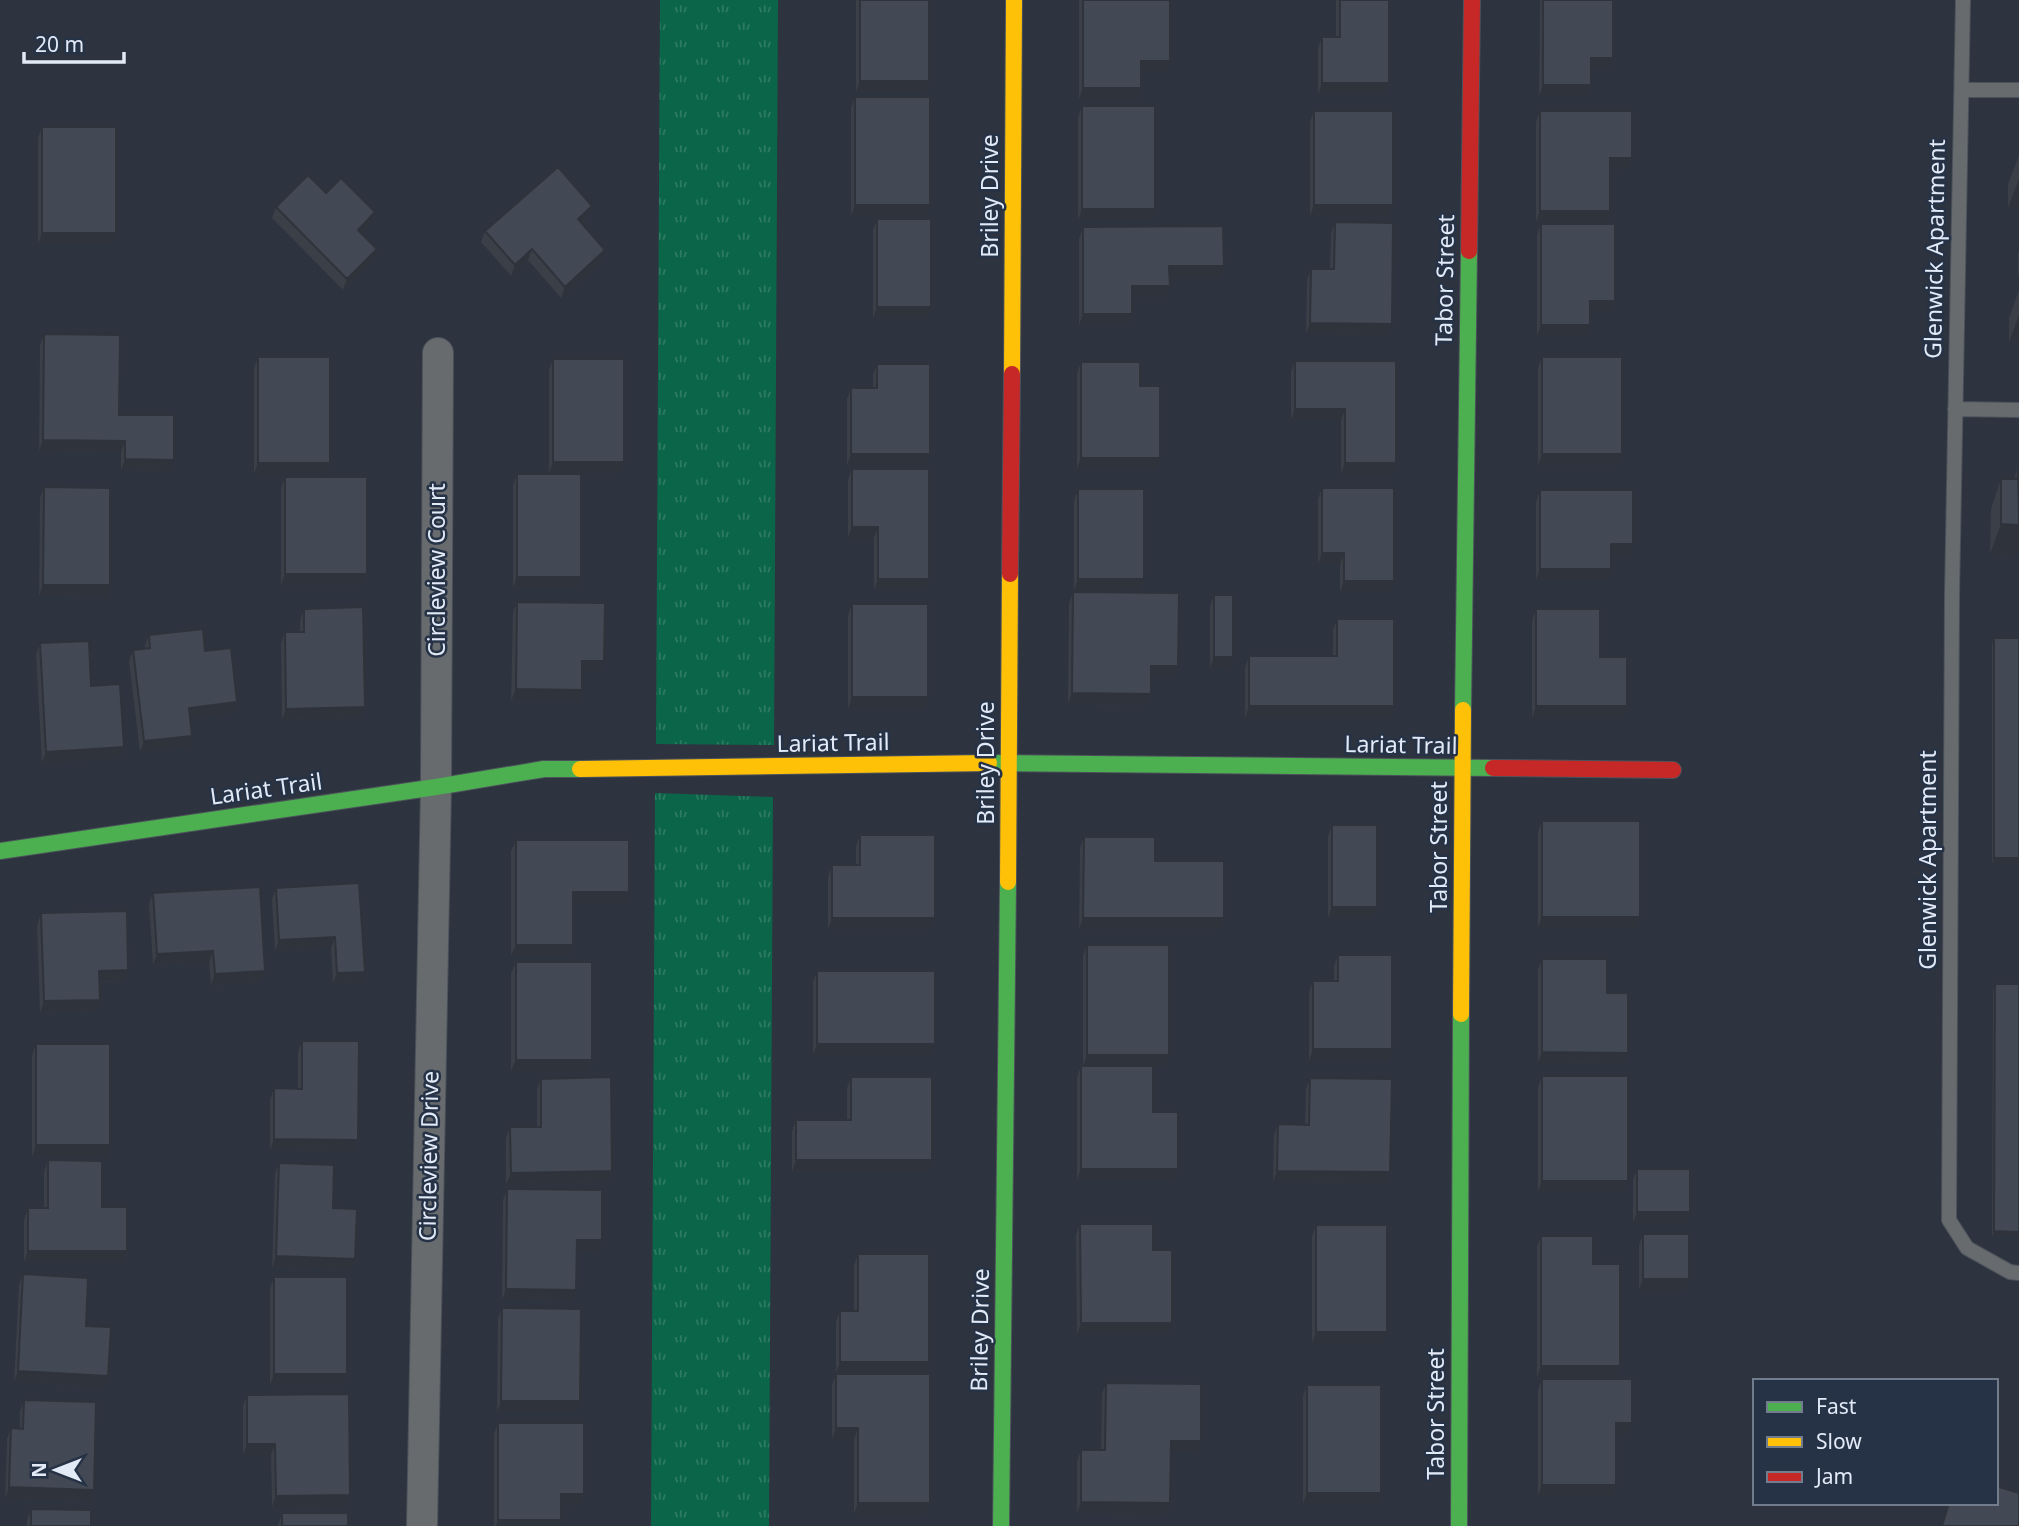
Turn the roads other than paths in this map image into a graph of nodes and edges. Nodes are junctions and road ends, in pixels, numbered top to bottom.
1 (1014, 0) edge
2 (1472, 0) edge
3 (1963, 0) edge
4 (1962, 90) junction
5 (2019, 90) edge
6 (438, 353) dead end
7 (1955, 409) junction
8 (2019, 410) edge
9 (1009, 763) junction
10 (1462, 768) junction
11 (1673, 770) dead end
12 (436, 787) junction
13 (0, 851) edge
14 (2019, 1273) edge
15 (422, 1526) edge
16 (1001, 1526) edge
17 (1459, 1526) edge

1 - 9 street, Briley Drive
2 - 10 street, Tabor Street
3 - 4 lane, Glenwick Apartment
4 - 5 lane
4 - 7 lane, Glenwick Apartment
6 - 12 street, Circleview Court
7 - 8 lane
7 - 14 lane, Glenwick Apartment
9 - 10 street, Lariat Trail
9 - 12 street, Lariat Trail
9 - 16 street, Briley Drive
10 - 11 street, Lariat Trail
10 - 17 street, Tabor Street
12 - 13 street, Lariat Trail
12 - 15 street, Circleview Drive

